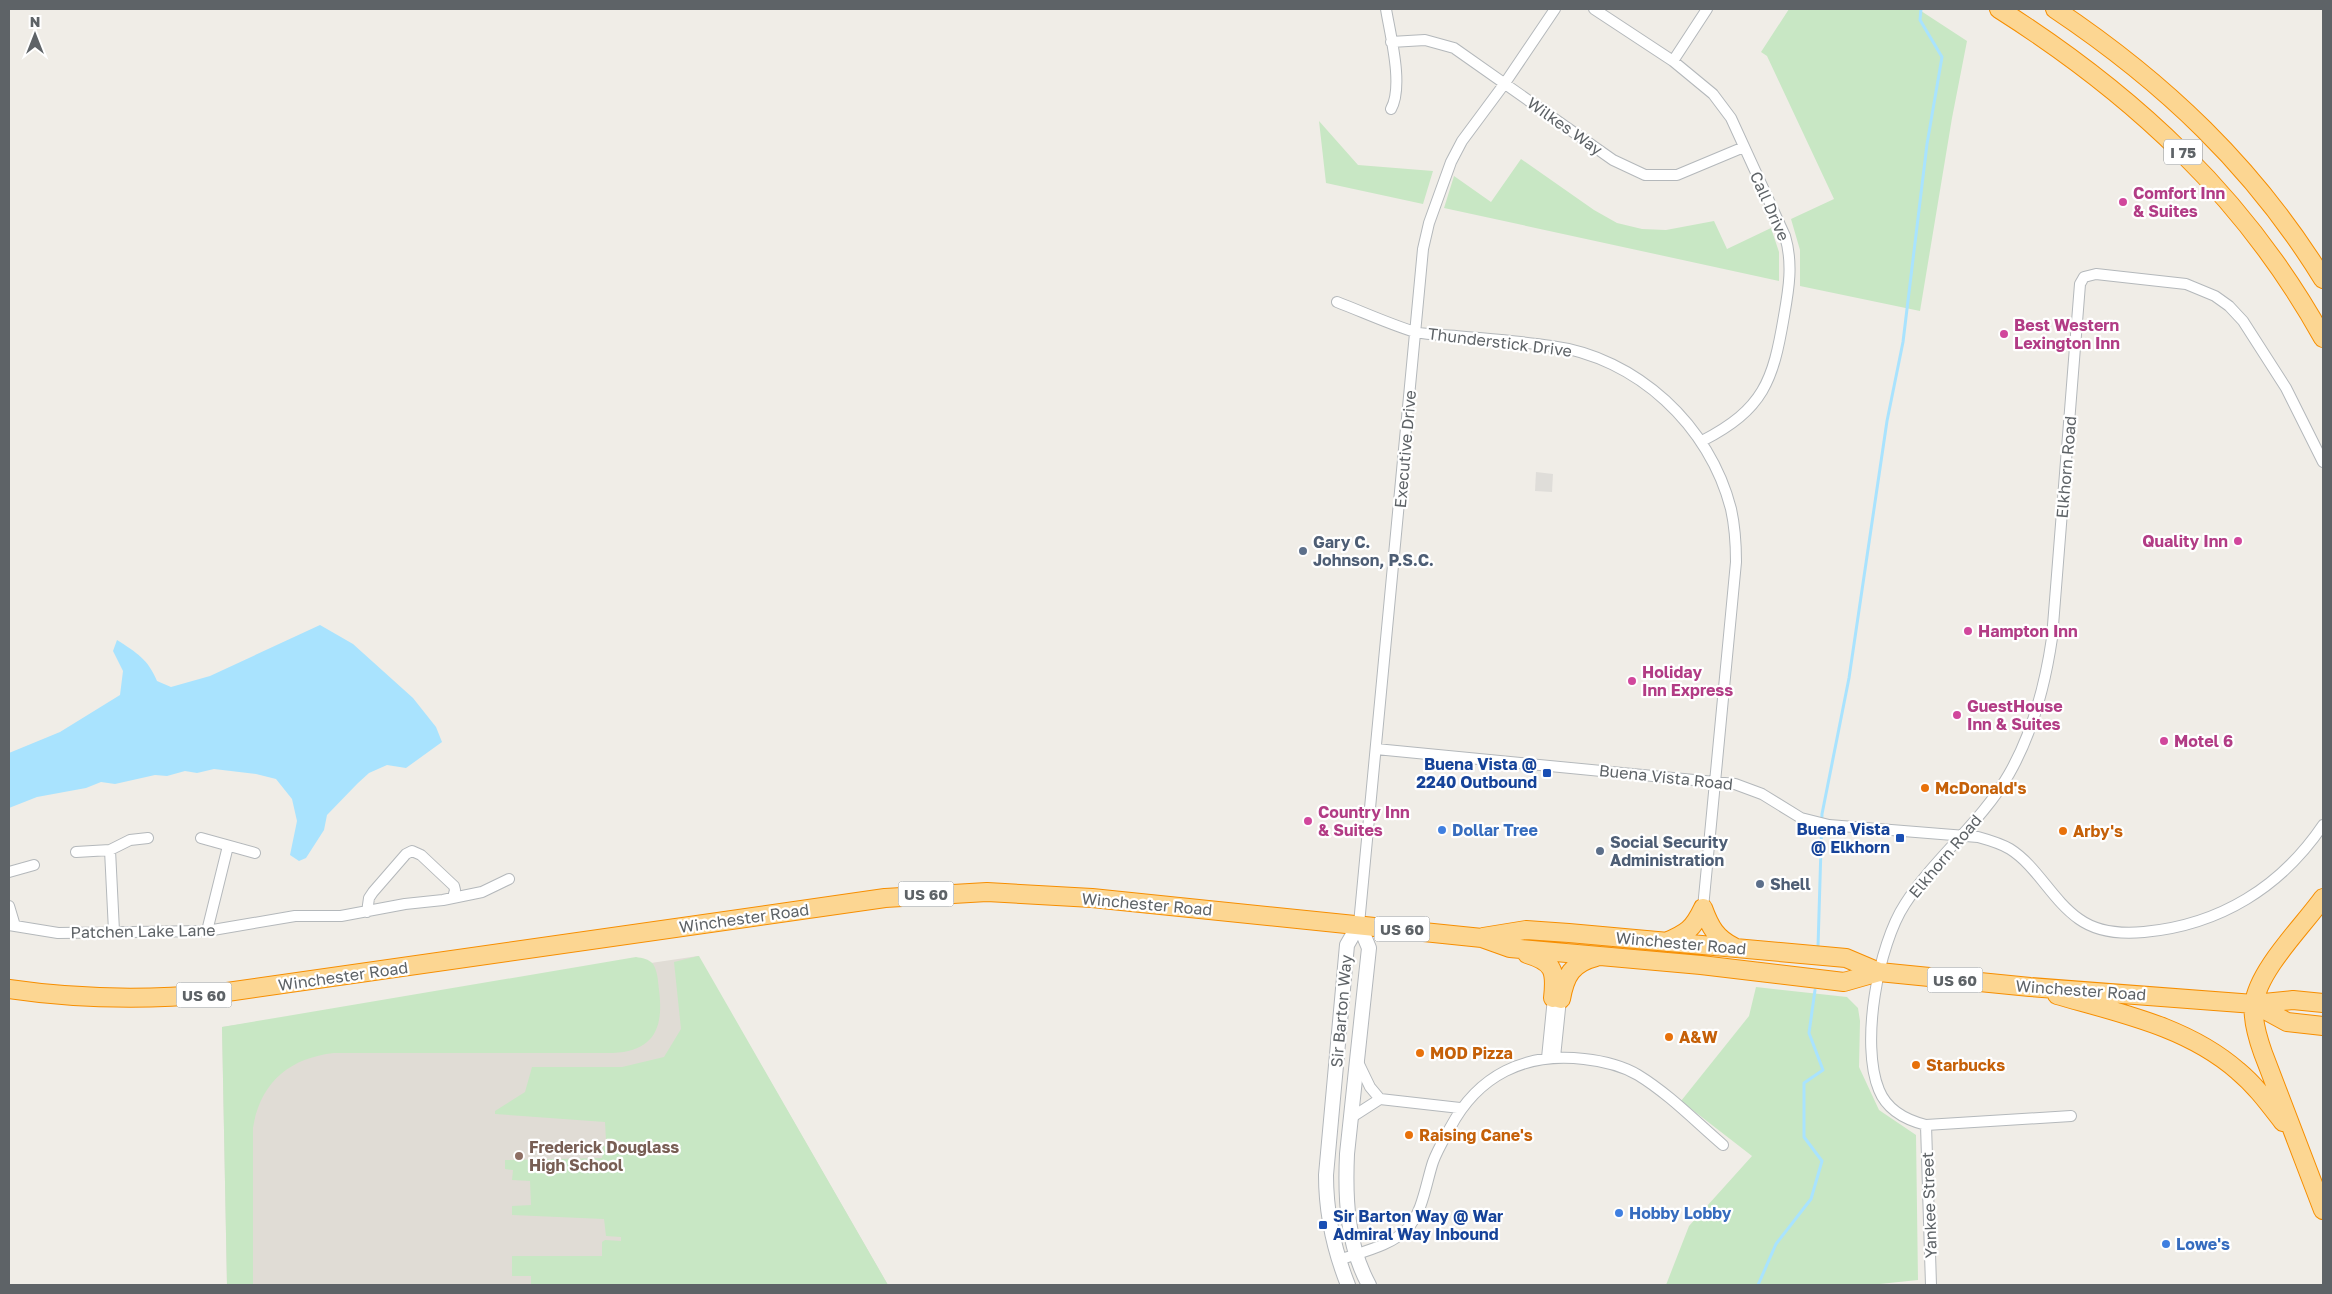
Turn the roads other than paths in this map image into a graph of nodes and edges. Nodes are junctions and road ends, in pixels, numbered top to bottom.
1 (1386, 9) edge
2 (1555, 9) edge
3 (1594, 9) edge
4 (1707, 9) edge
5 (1998, 9) edge
6 (2055, 9) edge
7 (1391, 42) junction
8 (1673, 61) junction
9 (1506, 84) junction
10 (1391, 109) dead end
11 (1744, 147) junction
12 (2323, 279) edge
13 (1337, 302) dead end
14 (1416, 332) junction
15 (2323, 338) edge
16 (1702, 441) junction
17 (2323, 462) edge
18 (1376, 749) junction
19 (1716, 782) junction
20 (2323, 824) edge
21 (1961, 836) junction
22 (148, 838) dead end
23 (201, 838) dead end
24 (228, 846) junction
25 (110, 850) junction
26 (76, 852) dead end
27 (255, 853) dead end
28 (34, 865) dead end
29 (9, 872) edge
30 (509, 879) dead end
31 (452, 898) junction
32 (2323, 898) edge
33 (9, 906) edge
34 (1703, 908) junction
35 (367, 912) junction
36 (1359, 924) junction
37 (12, 926) edge
38 (114, 931) junction
39 (207, 931) junction
40 (1482, 938) junction
41 (1666, 942) junction
42 (1510, 948) junction
43 (1738, 949) junction
44 (1602, 956) junction
45 (1878, 972) junction
46 (2030, 987) junction
47 (9, 989) edge
48 (1557, 999) junction
49 (2323, 1003) edge
50 (2254, 1004) junction
51 (2323, 1026) edge
52 (1551, 1057) junction
53 (1357, 1060) junction
54 (1380, 1099) junction
55 (1460, 1108) junction
56 (1352, 1116) junction
57 (2071, 1116) dead end
58 (1926, 1125) junction
59 (2294, 1136) junction
60 (1723, 1145) dead end
61 (2323, 1210) edge
62 (1356, 1254) junction
63 (1339, 1260) junction
64 (1348, 1285) edge
65 (1369, 1285) edge
66 (1932, 1285) edge

1 - 7 street
2 - 9 street, Executive Drive
3 - 8 street, Call Drive
4 - 8 street
5 - 15 highway, I 75
6 - 12 highway, I 75
7 - 9 street, Wilkes Way
7 - 10 street
8 - 11 street, Call Drive
9 - 11 street, Wilkes Way
9 - 14 street, Executive Drive
11 - 16 street, Call Drive
13 - 14 street, Thunderstick Drive
14 - 16 street, Thunderstick Drive
14 - 18 street, Executive Drive
16 - 19 street, Thunderstick Drive
17 - 21 street, Elkhorn Road
18 - 19 street, Buena Vista Road
18 - 36 street, Executive Drive
19 - 21 street, Buena Vista Road
19 - 34 street, Thunderstick Drive
20 - 21 street, Buena Vista Road
21 - 45 street, Elkhorn Road
22 - 25 street
23 - 24 street
24 - 27 street
24 - 39 street
25 - 26 street
25 - 38 street
28 - 29 street
30 - 31 street, Patchen Lake Lane
31 - 35 street, Patchen Lake Lane
31 - 35 street
32 - 50 highway
33 - 37 street
34 - 41 highway
34 - 43 highway
35 - 39 street, Patchen Lake Lane
36 - 40 highway, Winchester Road / US 60
36 - 47 highway, Winchester Road / US 60
36 - 53 main road, Sir Barton Way
36 - 63 main road, Sir Barton Way
37 - 38 street, Patchen Lake Lane
38 - 39 street, Patchen Lake Lane
40 - 41 highway, Winchester Road / US 60
40 - 42 highway, Winchester Road / US 60
41 - 43 highway, Winchester Road / US 60
42 - 44 highway, Winchester Road / US 60
42 - 48 highway
43 - 45 highway, Winchester Road / US 60
44 - 45 highway, Winchester Road / US 60
44 - 48 highway
45 - 46 highway, Winchester Road / US 60
45 - 58 street, Elkhorn Road
46 - 50 highway, Winchester Road / US 60
46 - 59 highway
48 - 52 street
49 - 50 highway, Winchester Road / US 60
50 - 51 highway, Winchester Road / US 60
50 - 59 highway
52 - 55 street
52 - 60 street
53 - 54 street
53 - 56 main road, Sir Barton Way
54 - 55 street
54 - 56 street
55 - 62 street
56 - 62 main road, Sir Barton Way
57 - 58 street, Elkhorn Road
58 - 66 street, Yankee Street
59 - 61 highway
62 - 63 street
62 - 65 main road, Sir Barton Way
63 - 64 main road, Sir Barton Way

